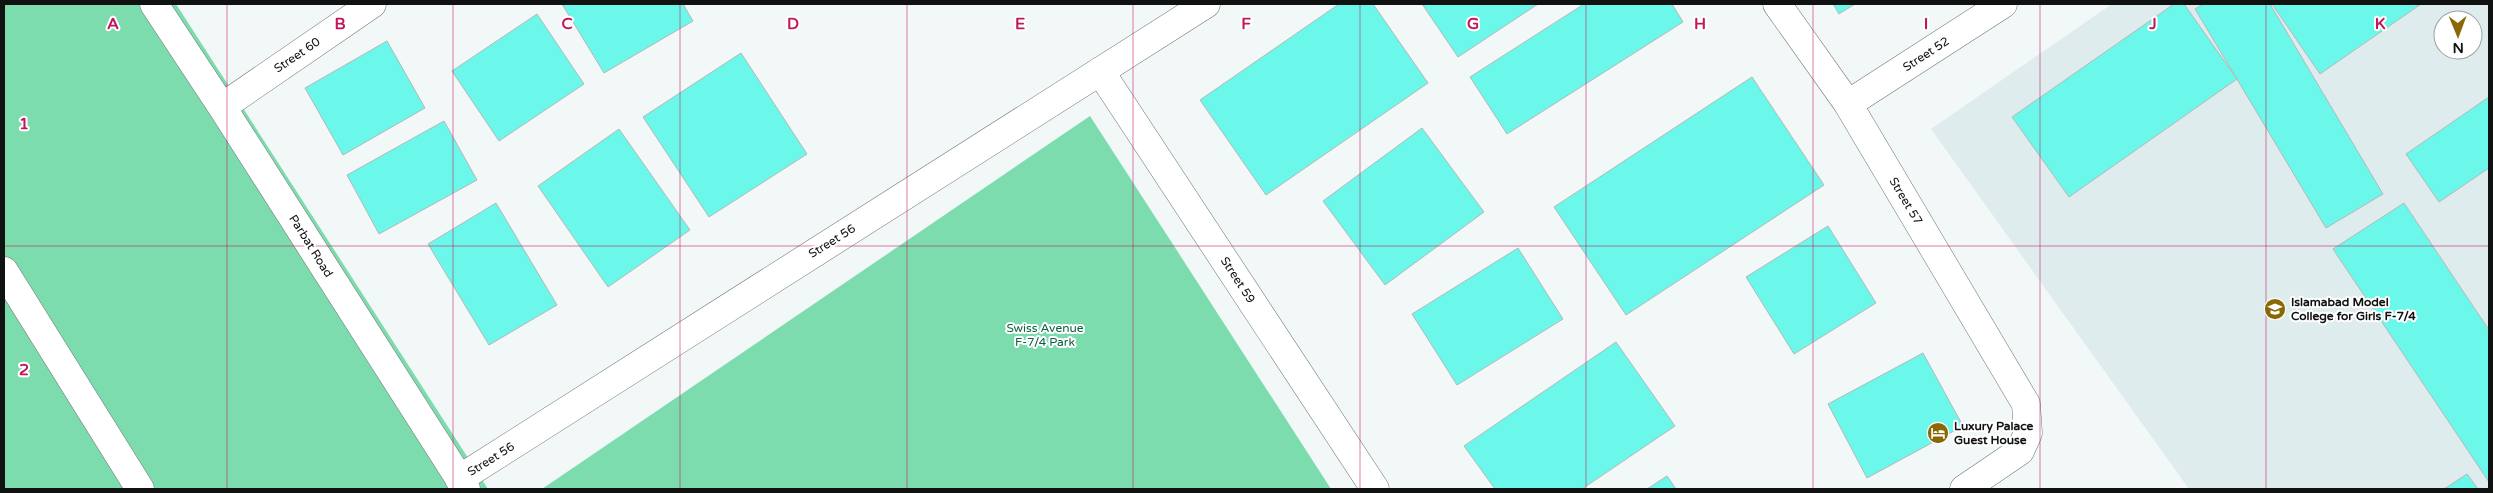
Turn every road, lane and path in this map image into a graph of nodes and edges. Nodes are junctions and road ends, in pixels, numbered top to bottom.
1 (154, 4) edge
2 (372, 4) edge
3 (1206, 4) edge
4 (1777, 4) edge
5 (2003, 4) edge
6 (1100, 71) junction
7 (1848, 104) junction
8 (222, 107) junction
9 (4, 271) edge
10 (462, 484) edge
11 (140, 489) edge
12 (1375, 489) edge
13 (1964, 489) edge

1 - 8 street, Parbat Road
2 - 8 street, Street 60
3 - 6 street, Street 56
4 - 7 street, Street 57
5 - 7 street, Street 52
6 - 10 street, Street 56
6 - 12 street, Street 59
7 - 13 street, Street 57
8 - 10 street, Parbat Road
9 - 11 street

